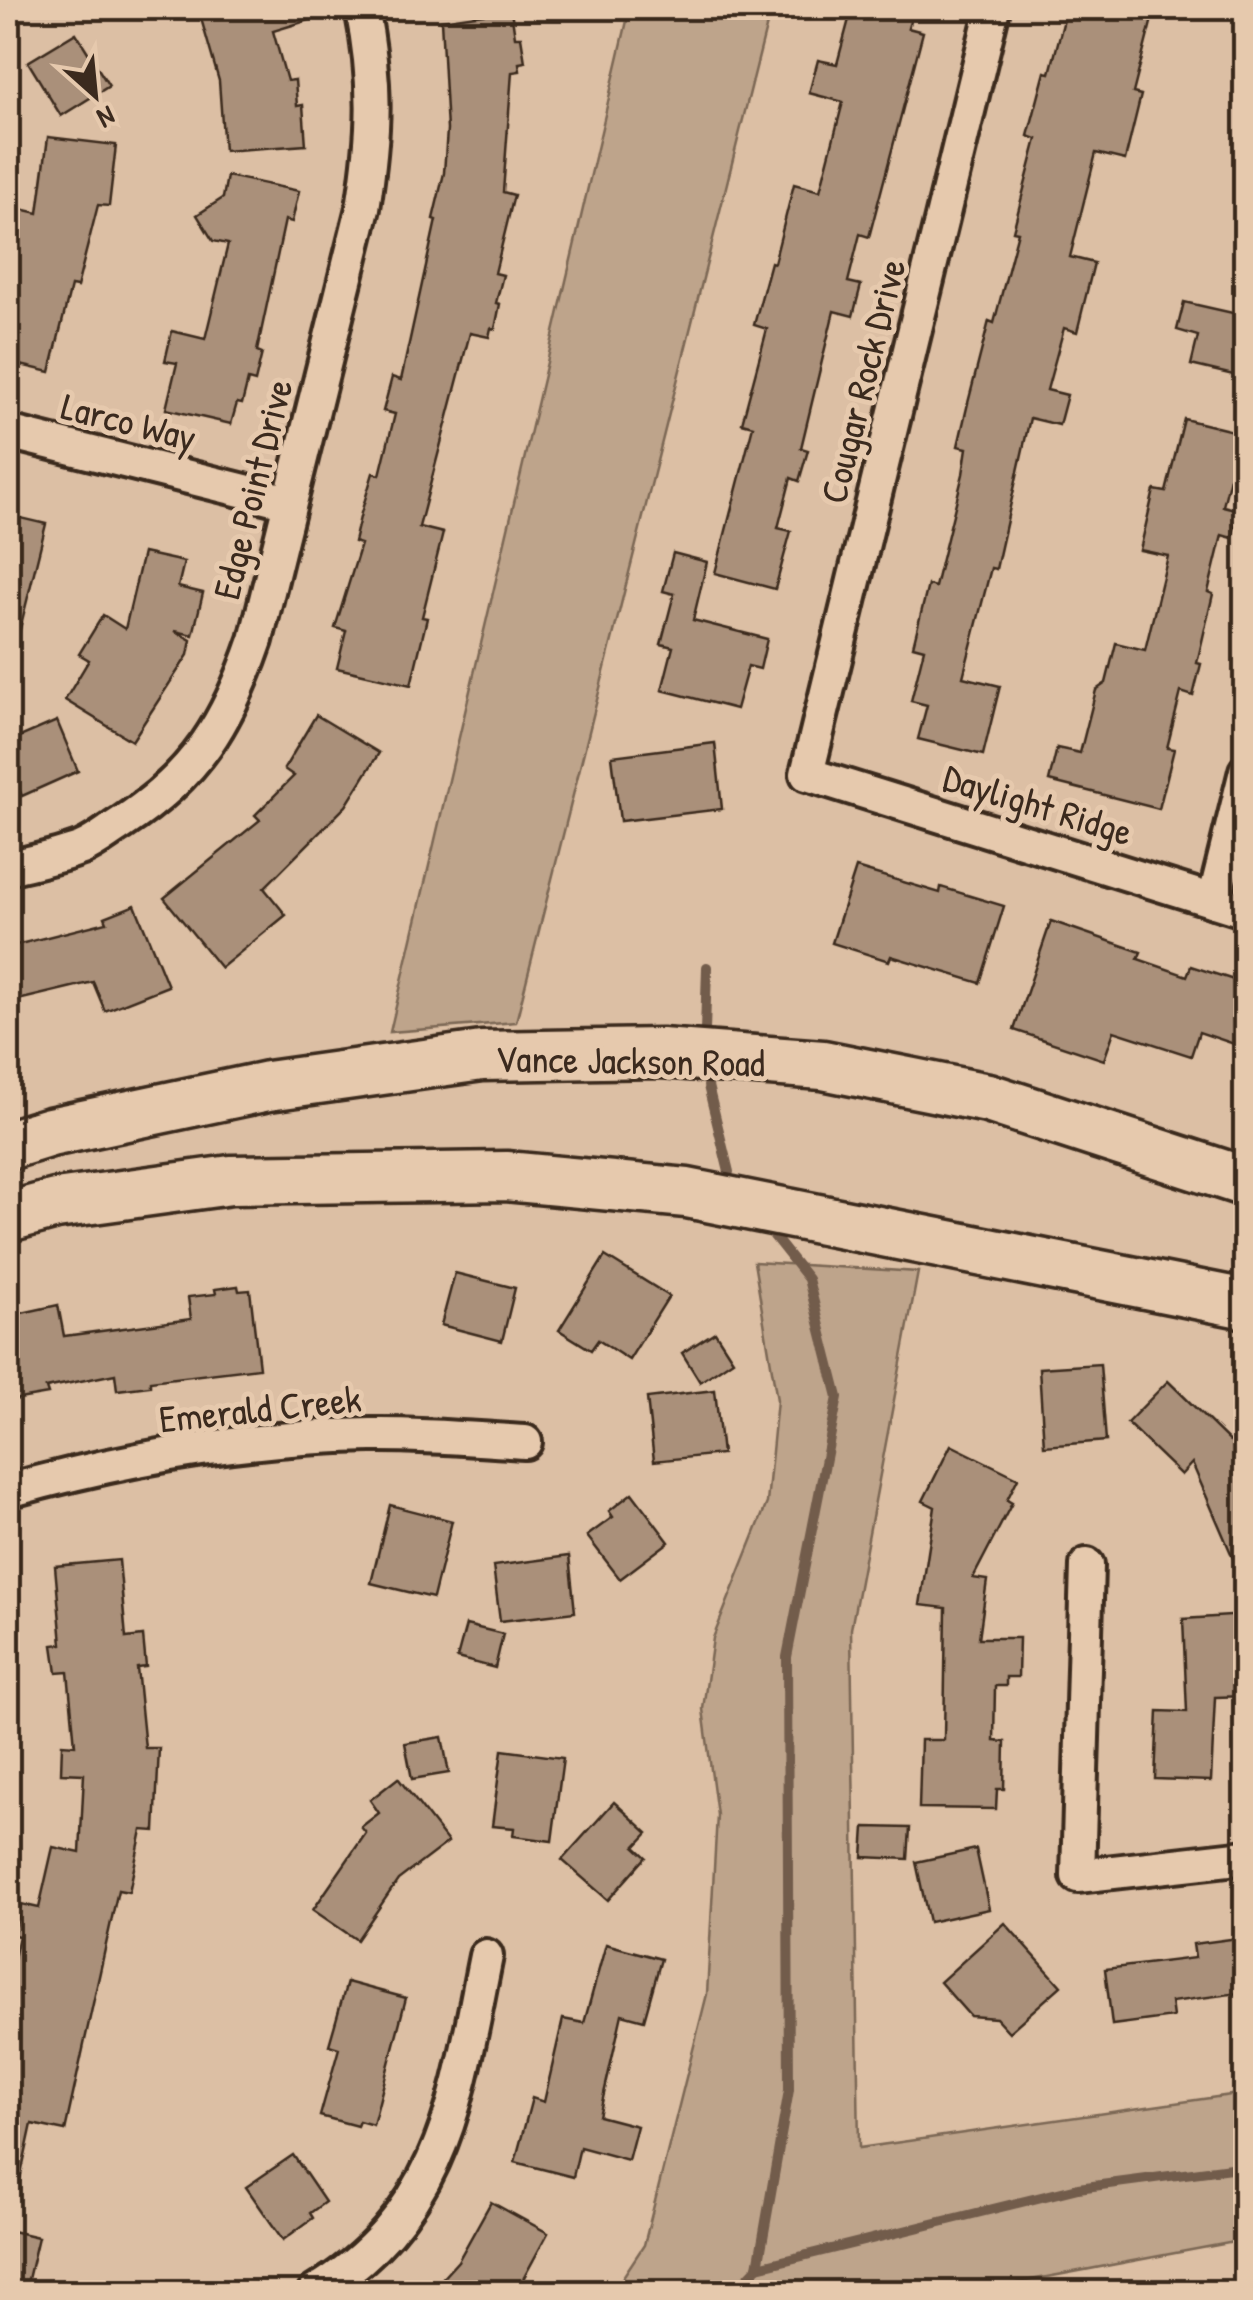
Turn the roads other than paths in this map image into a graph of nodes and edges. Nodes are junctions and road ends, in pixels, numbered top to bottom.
1 (362, 8) edge
2 (994, 8) edge
3 (8, 432) edge
4 (289, 502) junction
5 (1246, 771) edge
6 (807, 774) joint
7 (8, 868) edge
8 (1214, 901) junction
9 (1246, 911) edge
10 (8, 1145) edge
11 (1246, 1182) edge
12 (8, 1217) edge
13 (1246, 1304) edge
14 (524, 1442) dead end
15 (8, 1491) edge
16 (1087, 1564) dead end
17 (1246, 1858) edge
18 (486, 1956) dead end
19 (315, 2292) edge

1 - 4 street, Edge Point Drive
2 - 6 street, Cougar Rock Drive
3 - 4 street, Larco Way
4 - 7 street, Edge Point Drive
5 - 8 street
6 - 8 street, Daylight Ridge
8 - 9 street, Daylight Ridge
10 - 11 main road, Vance Jackson Road
12 - 13 main road
14 - 15 street, Emerald Creek
16 - 17 street
18 - 19 street

